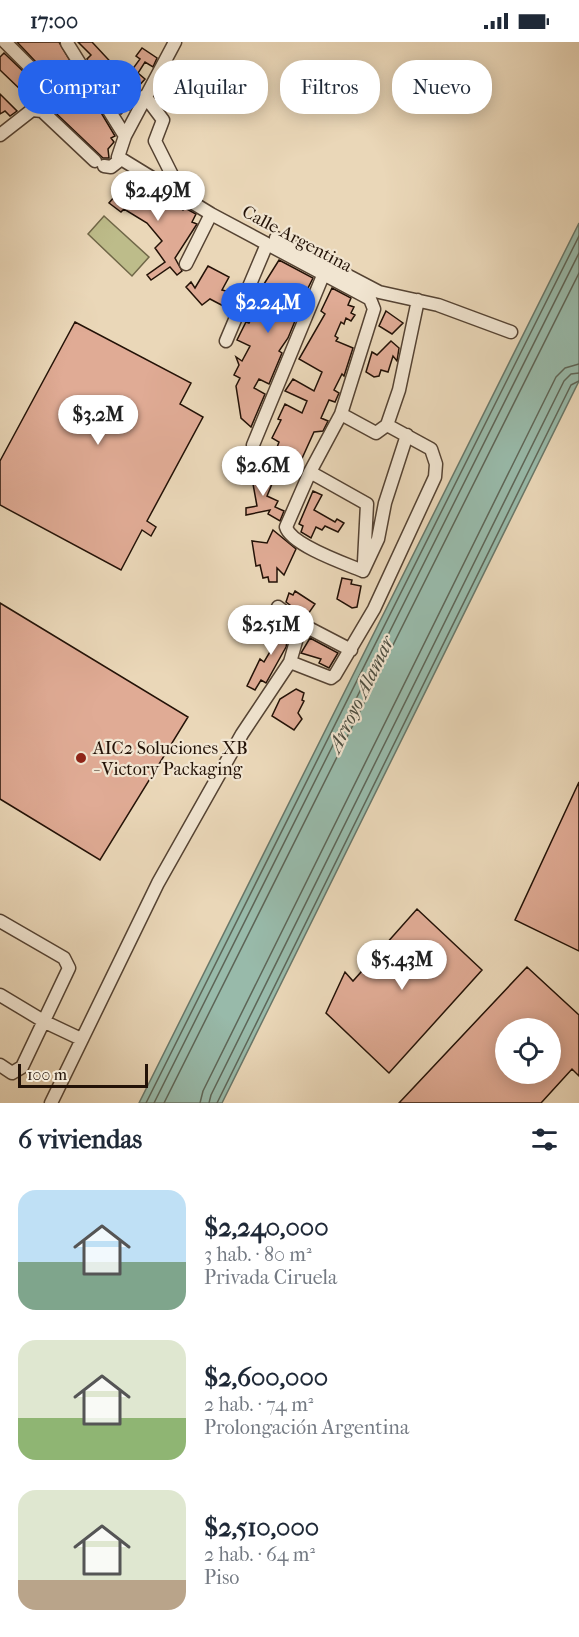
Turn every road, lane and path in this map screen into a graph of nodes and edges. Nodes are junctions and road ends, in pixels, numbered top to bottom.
1 (5, 42) edge
2 (175, 42) edge
3 (67, 43) edge
4 (23, 60) edge
5 (145, 96) junction
6 (0, 135) edge
7 (125, 136) junction
8 (119, 156) junction
9 (183, 197) junction
10 (211, 214) junction
11 (272, 241) junction
12 (186, 264) dead end
13 (324, 273) junction
14 (374, 298) junction
15 (418, 300) junction
16 (511, 332) dead end
17 (226, 341) dead end
18 (340, 414) junction
19 (384, 428) junction
20 (407, 435) junction
21 (253, 445) dead end
22 (310, 472) junction
23 (363, 571) junction
24 (278, 607) dead end
25 (301, 624) junction
26 (351, 650) junction
27 (290, 662) junction
28 (0, 921) edge
29 (0, 995) edge
30 (45, 1022) junction
31 (81, 1039) junction
32 (0, 1065) edge
33 (51, 1103) edge

1 - 4 street
2 - 5 street
3 - 7 street
5 - 7 street
5 - 9 street
6 - 8 street
7 - 8 street
8 - 9 street, Calle Argentina
9 - 10 street, Calle Argentina
10 - 11 street, Calle Argentina
10 - 12 street
11 - 13 street, Calle Argentina
11 - 14 street
11 - 17 street
13 - 14 street, Calle Argentina
13 - 21 street
14 - 15 street
14 - 18 street
15 - 16 street
15 - 19 street
18 - 19 street
18 - 22 street
19 - 20 street
20 - 23 street
20 - 26 street
22 - 23 street
22 - 23 street
24 - 25 street
25 - 26 street
25 - 27 street
26 - 27 street
27 - 31 street
28 - 30 street
29 - 30 street
30 - 31 street
30 - 32 street
31 - 33 street

